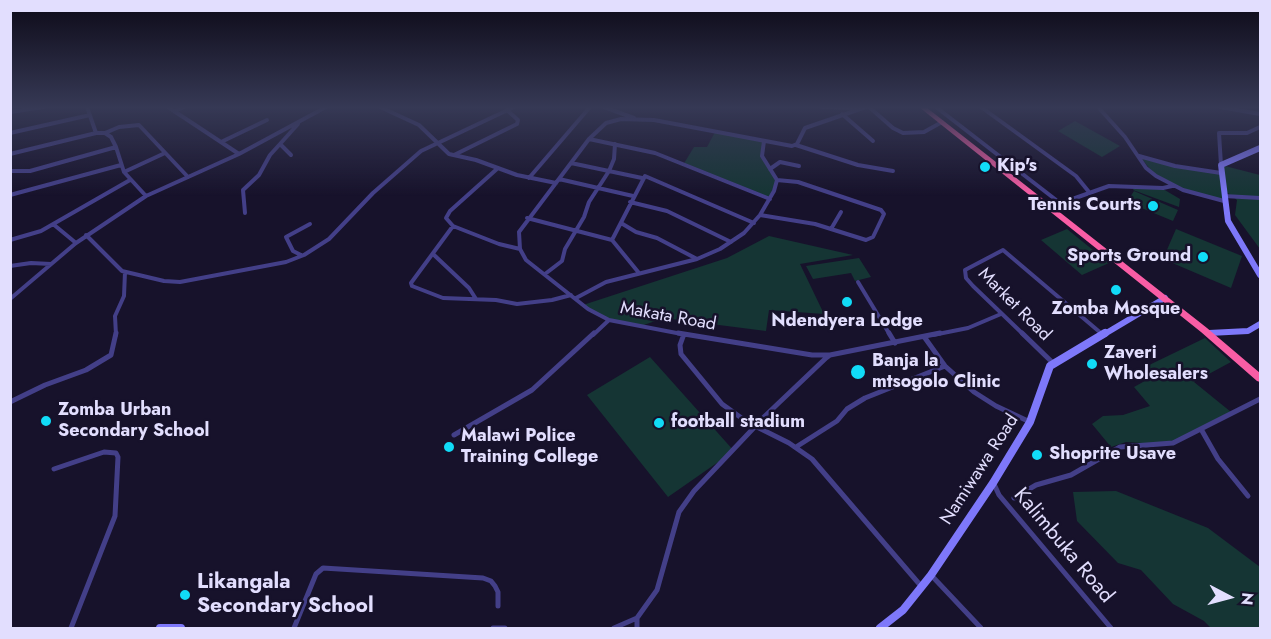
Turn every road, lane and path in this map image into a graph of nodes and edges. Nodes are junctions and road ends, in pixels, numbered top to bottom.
1 (80, 137) edge
2 (111, 137) edge
3 (150, 137) edge
4 (213, 137) edge
5 (232, 137) edge
6 (271, 137) edge
7 (286, 137) edge
8 (430, 137) edge
9 (449, 137) edge
10 (491, 137) edge
11 (564, 137) edge
12 (591, 137) edge
13 (740, 137) edge
14 (801, 137) edge
15 (868, 137) edge
16 (960, 137) edge
17 (974, 137) edge
18 (1022, 137) edge
19 (1122, 137) edge
20 (1219, 137) edge
21 (589, 139) junction
22 (764, 141) junction
23 (873, 141) dead end
24 (221, 142) junction
25 (436, 143) junction
26 (280, 144) junction
27 (615, 144) junction
28 (983, 144) junction
29 (796, 145) junction
30 (116, 147) junction
31 (1260, 147) edge
32 (974, 148) junction
33 (165, 153) junction
34 (10, 154) edge
35 (238, 154) junction
36 (291, 155) dead end
37 (453, 155) junction
38 (1138, 156) junction
39 (571, 163) junction
40 (121, 165) junction
41 (1221, 165) junction
42 (799, 166) dead end
43 (498, 168) junction
44 (770, 169) junction
45 (10, 171) edge
46 (609, 171) junction
47 (893, 171) dead end
48 (124, 172) junction
49 (1221, 173) junction
50 (188, 177) junction
51 (529, 178) junction
52 (642, 178) junction
53 (130, 180) junction
54 (777, 180) junction
55 (557, 181) junction
56 (1172, 186) junction
57 (600, 189) junction
58 (1089, 192) junction
59 (10, 195) edge
60 (146, 196) junction
61 (633, 196) junction
62 (1224, 198) junction
63 (1260, 198) edge
64 (770, 199) junction
65 (630, 202) junction
66 (1060, 203) junction
67 (1050, 207) junction
68 (841, 212) dead end
69 (245, 213) dead end
70 (760, 215) junction
71 (527, 218) junction
72 (621, 223) junction
73 (754, 223) junction
74 (53, 224) junction
75 (310, 225) dead end
76 (453, 226) junction
77 (831, 229) junction
78 (575, 231) junction
79 (86, 235) junction
80 (10, 240) edge
81 (612, 240) junction
82 (731, 242) junction
83 (75, 243) junction
84 (520, 249) junction
85 (433, 254) junction
86 (304, 255) junction
87 (697, 259) junction
88 (51, 264) junction
89 (10, 266) edge
90 (125, 272) junction
91 (639, 273) junction
92 (545, 274) junction
93 (1260, 275) edge
94 (858, 282) dead end
95 (18, 292) junction
96 (10, 294) edge
97 (573, 296) junction
98 (1164, 298) junction
99 (10, 299) edge
100 (476, 299) junction
101 (1000, 314) junction
102 (609, 320) junction
103 (1260, 324) edge
104 (1236, 332) junction
105 (1209, 333) junction
106 (684, 334) junction
107 (1102, 334) junction
108 (925, 338) junction
109 (895, 343) junction
110 (1220, 343) junction
111 (830, 356) junction
112 (1053, 363) junction
113 (945, 366) junction
114 (1260, 378) edge
115 (1260, 399) edge
116 (10, 402) edge
117 (1030, 422) junction
118 (756, 425) junction
119 (1201, 429) junction
120 (454, 435) dead end
121 (796, 447) junction
122 (54, 469) dead end
123 (993, 483) junction
124 (1248, 496) dead end
125 (1014, 498) dead end
126 (931, 574) junction
127 (921, 586) junction
128 (498, 606) dead end
129 (637, 618) junction
130 (71, 628) edge
131 (160, 628) edge
132 (181, 628) edge
133 (294, 628) edge
134 (493, 628) edge
135 (505, 628) edge
136 (614, 628) edge
137 (637, 628) edge
138 (880, 628) edge
139 (981, 628) edge
140 (1111, 628) edge

1 - 34 street
2 - 30 street
3 - 33 street
4 - 24 street
5 - 24 street
6 - 35 street
7 - 26 street
8 - 25 street
9 - 25 street
10 - 37 street
11 - 51 street
12 - 21 street
13 - 22 street
14 - 29 street
15 - 23 street
16 - 32 highway
17 - 28 street
18 - 58 street
19 - 38 street
20 - 41 street
21 - 27 street
21 - 39 street
22 - 29 street
22 - 44 street
24 - 35 street
25 - 37 street
25 - 86 street
26 - 36 street
26 - 69 street
27 - 46 street
27 - 64 street
28 - 32 street
28 - 66 street
29 - 47 street
30 - 40 street
30 - 45 street
31 - 41 street
32 - 67 highway
33 - 48 street
33 - 50 street
35 - 50 street
37 - 43 street
38 - 49 street
38 - 56 street
39 - 46 street
39 - 55 street
40 - 48 street
40 - 59 street
41 - 49 street
42 - 44 street
43 - 51 street
43 - 76 street
44 - 54 street
46 - 52 street
46 - 57 street
48 - 53 street
49 - 62 street
50 - 60 street
51 - 55 street
52 - 61 street
52 - 73 street
53 - 60 street
53 - 74 street
54 - 64 street
54 - 77 street
55 - 57 street
55 - 71 street
56 - 58 street
56 - 62 street
57 - 61 street
57 - 78 street
58 - 66 street
60 - 79 street
61 - 65 street
62 - 63 street
62 - 93 street
64 - 70 street
65 - 72 street
65 - 82 street
66 - 67 street
67 - 98 highway
68 - 77 street
70 - 73 street
70 - 77 street
71 - 78 street
71 - 84 street
72 - 81 street
72 - 87 street
73 - 82 street
74 - 80 street
74 - 83 street
75 - 86 street
76 - 84 street
76 - 85 street
78 - 81 street
78 - 92 street
79 - 83 street
79 - 90 street
81 - 91 street
82 - 87 street
83 - 88 street
84 - 92 street, Makata Road
85 - 100 street
85 - 100 street
86 - 90 street
87 - 91 street
88 - 89 street
88 - 95 street
90 - 116 street
91 - 97 street
92 - 97 street, Makata Road
94 - 109 street
95 - 96 street
95 - 99 street
97 - 100 street
97 - 102 street, Makata Road
98 - 105 highway
98 - 107 street
101 - 107 street, Market Road
101 - 108 street
101 - 112 street, Market Road
102 - 106 street, Makata Road
102 - 120 street
103 - 104 street
104 - 105 street
104 - 110 street
105 - 110 highway
106 - 111 street, Makata Road
106 - 118 street
107 - 112 street
108 - 109 street
108 - 113 street
109 - 111 street
110 - 114 highway
111 - 118 street
112 - 117 street, Namiwawa Road
113 - 117 street
113 - 121 street
115 - 119 street
117 - 123 street, Namiwawa Road
118 - 121 street
118 - 129 street
119 - 124 street
119 - 125 street
121 - 127 street
122 - 130 street
123 - 126 street, Namiwawa Road
123 - 140 street, Kalimbuka Road
126 - 127 street, Namiwawa Road
126 - 139 street
127 - 138 street, Namiwawa Road
128 - 133 street
129 - 136 street
129 - 137 street
131 - 132 street
134 - 135 street

